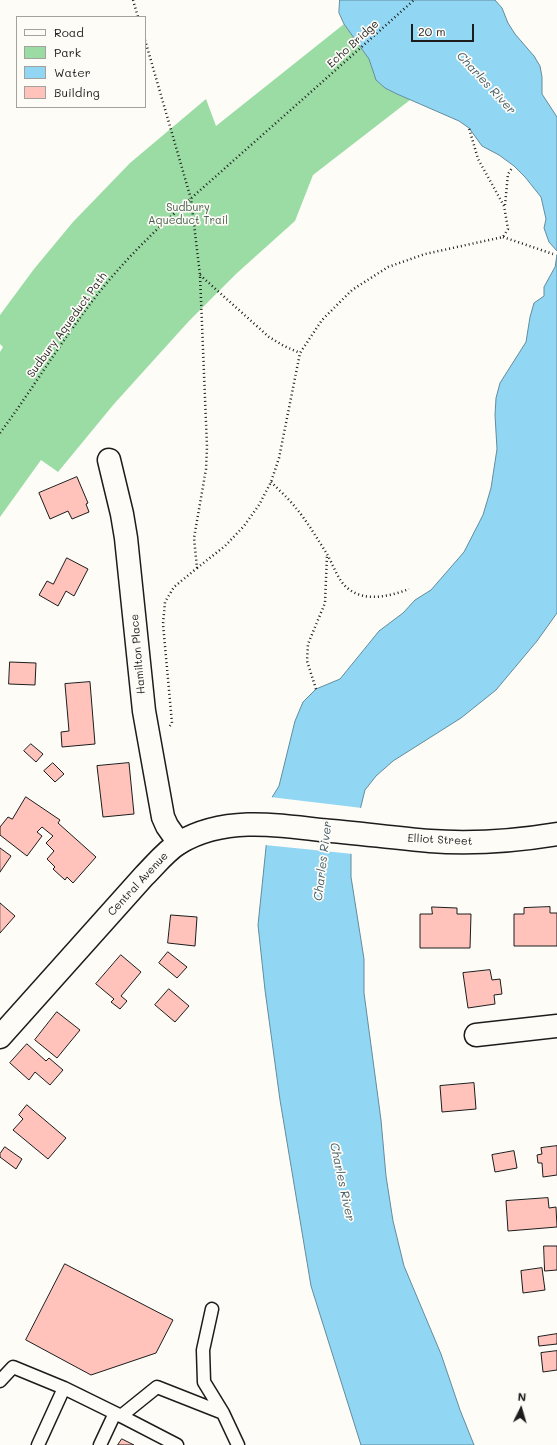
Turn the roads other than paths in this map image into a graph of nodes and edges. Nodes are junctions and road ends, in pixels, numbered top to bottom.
1 (109, 460) dead end
2 (324, 830) joint
3 (557, 834) edge
4 (179, 843) junction
5 (557, 1026) edge
6 (476, 1035) dead end
7 (0, 1038) edge
8 (212, 1309) dead end
9 (0, 1381) edge
10 (64, 1388) junction
11 (223, 1413) junction
12 (118, 1414) junction
13 (38, 1445) edge
14 (100, 1445) edge
15 (177, 1445) edge
16 (238, 1445) edge

1 - 4 main road, Hamilton Place
2 - 3 main road, Elliot Street
2 - 4 main road, Central Avenue
4 - 7 main road, Central Avenue
5 - 6 main road
8 - 11 lane
9 - 10 lane
10 - 12 lane
10 - 13 lane
11 - 12 lane
11 - 16 lane
12 - 14 lane
12 - 15 lane

